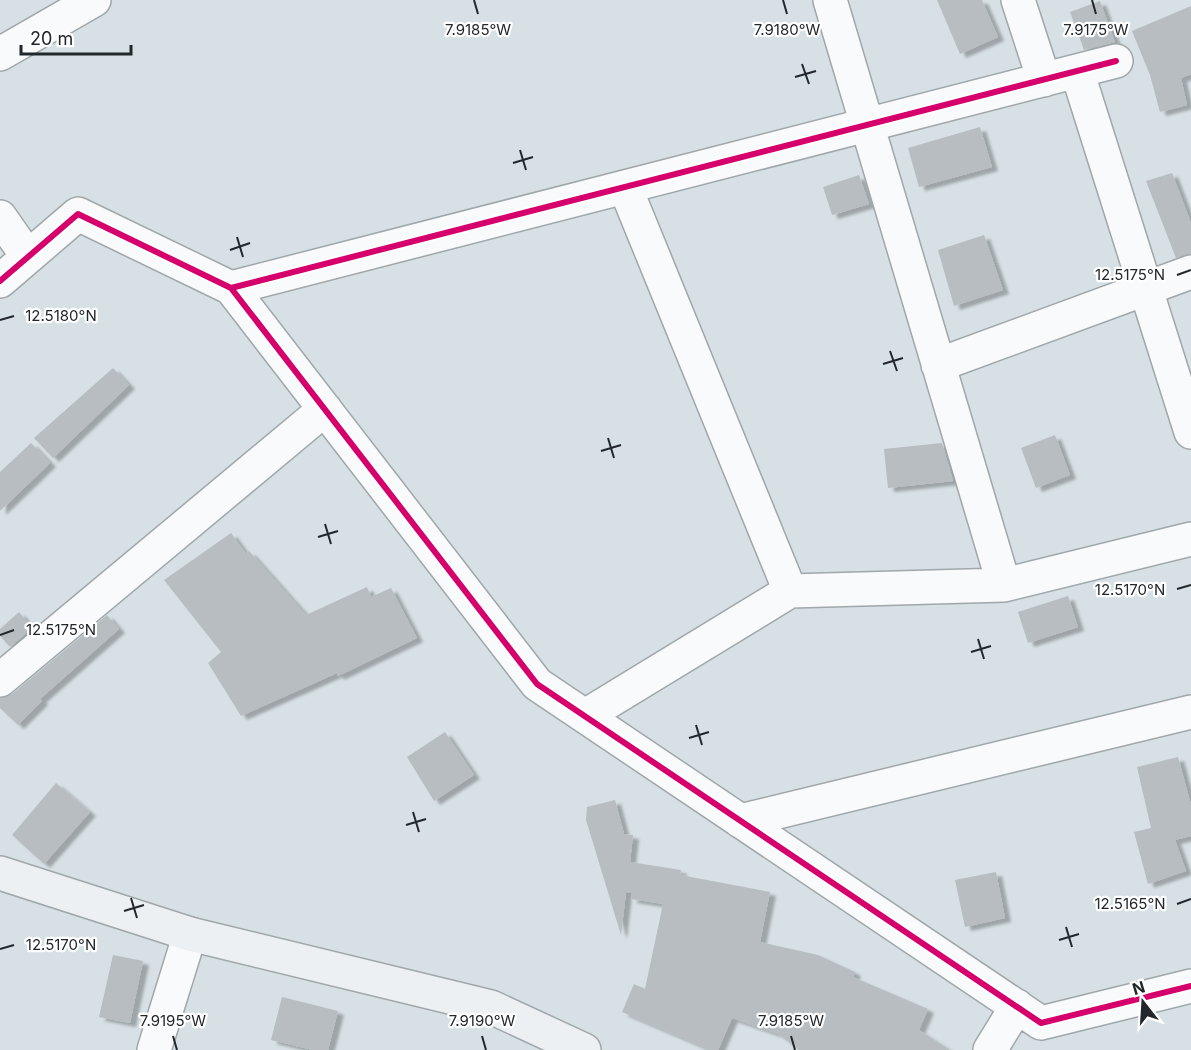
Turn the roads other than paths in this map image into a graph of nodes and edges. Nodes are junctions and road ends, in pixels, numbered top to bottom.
1 (94, 0) edge
2 (830, 0) edge
3 (1018, 0) edge
4 (0, 54) edge
5 (1116, 61) dead end
6 (1077, 71) junction
7 (1044, 80) junction
8 (868, 125) junction
9 (625, 187) junction
10 (0, 217) edge
11 (28, 257) junction
12 (1191, 272) edge
13 (0, 281) edge
14 (231, 288) junction
15 (1146, 289) junction
16 (939, 365) junction
17 (325, 410) junction
18 (1191, 432) edge
19 (1191, 538) edge
20 (1004, 585) junction
21 (790, 591) junction
22 (0, 680) edge
23 (1191, 712) edge
24 (585, 716) junction
25 (740, 821) junction
26 (0, 873) edge
27 (190, 934) junction
28 (1191, 986) edge
29 (1017, 1006) junction
30 (154, 1050) edge
31 (584, 1050) edge
32 (990, 1050) edge

1 - 4 street
2 - 8 street
3 - 7 street
5 - 6 street
6 - 7 street
6 - 15 street
7 - 8 street
8 - 9 street
8 - 16 street
9 - 14 street
9 - 21 street
10 - 11 street
11 - 13 street
11 - 14 street
12 - 15 street
14 - 17 street
15 - 16 street
15 - 18 street
16 - 20 street
17 - 22 street
17 - 24 street
19 - 20 street
20 - 21 street
21 - 24 street
23 - 25 street
24 - 25 street
25 - 29 street
26 - 27 street
27 - 30 street
27 - 31 street
28 - 29 street
29 - 32 street

